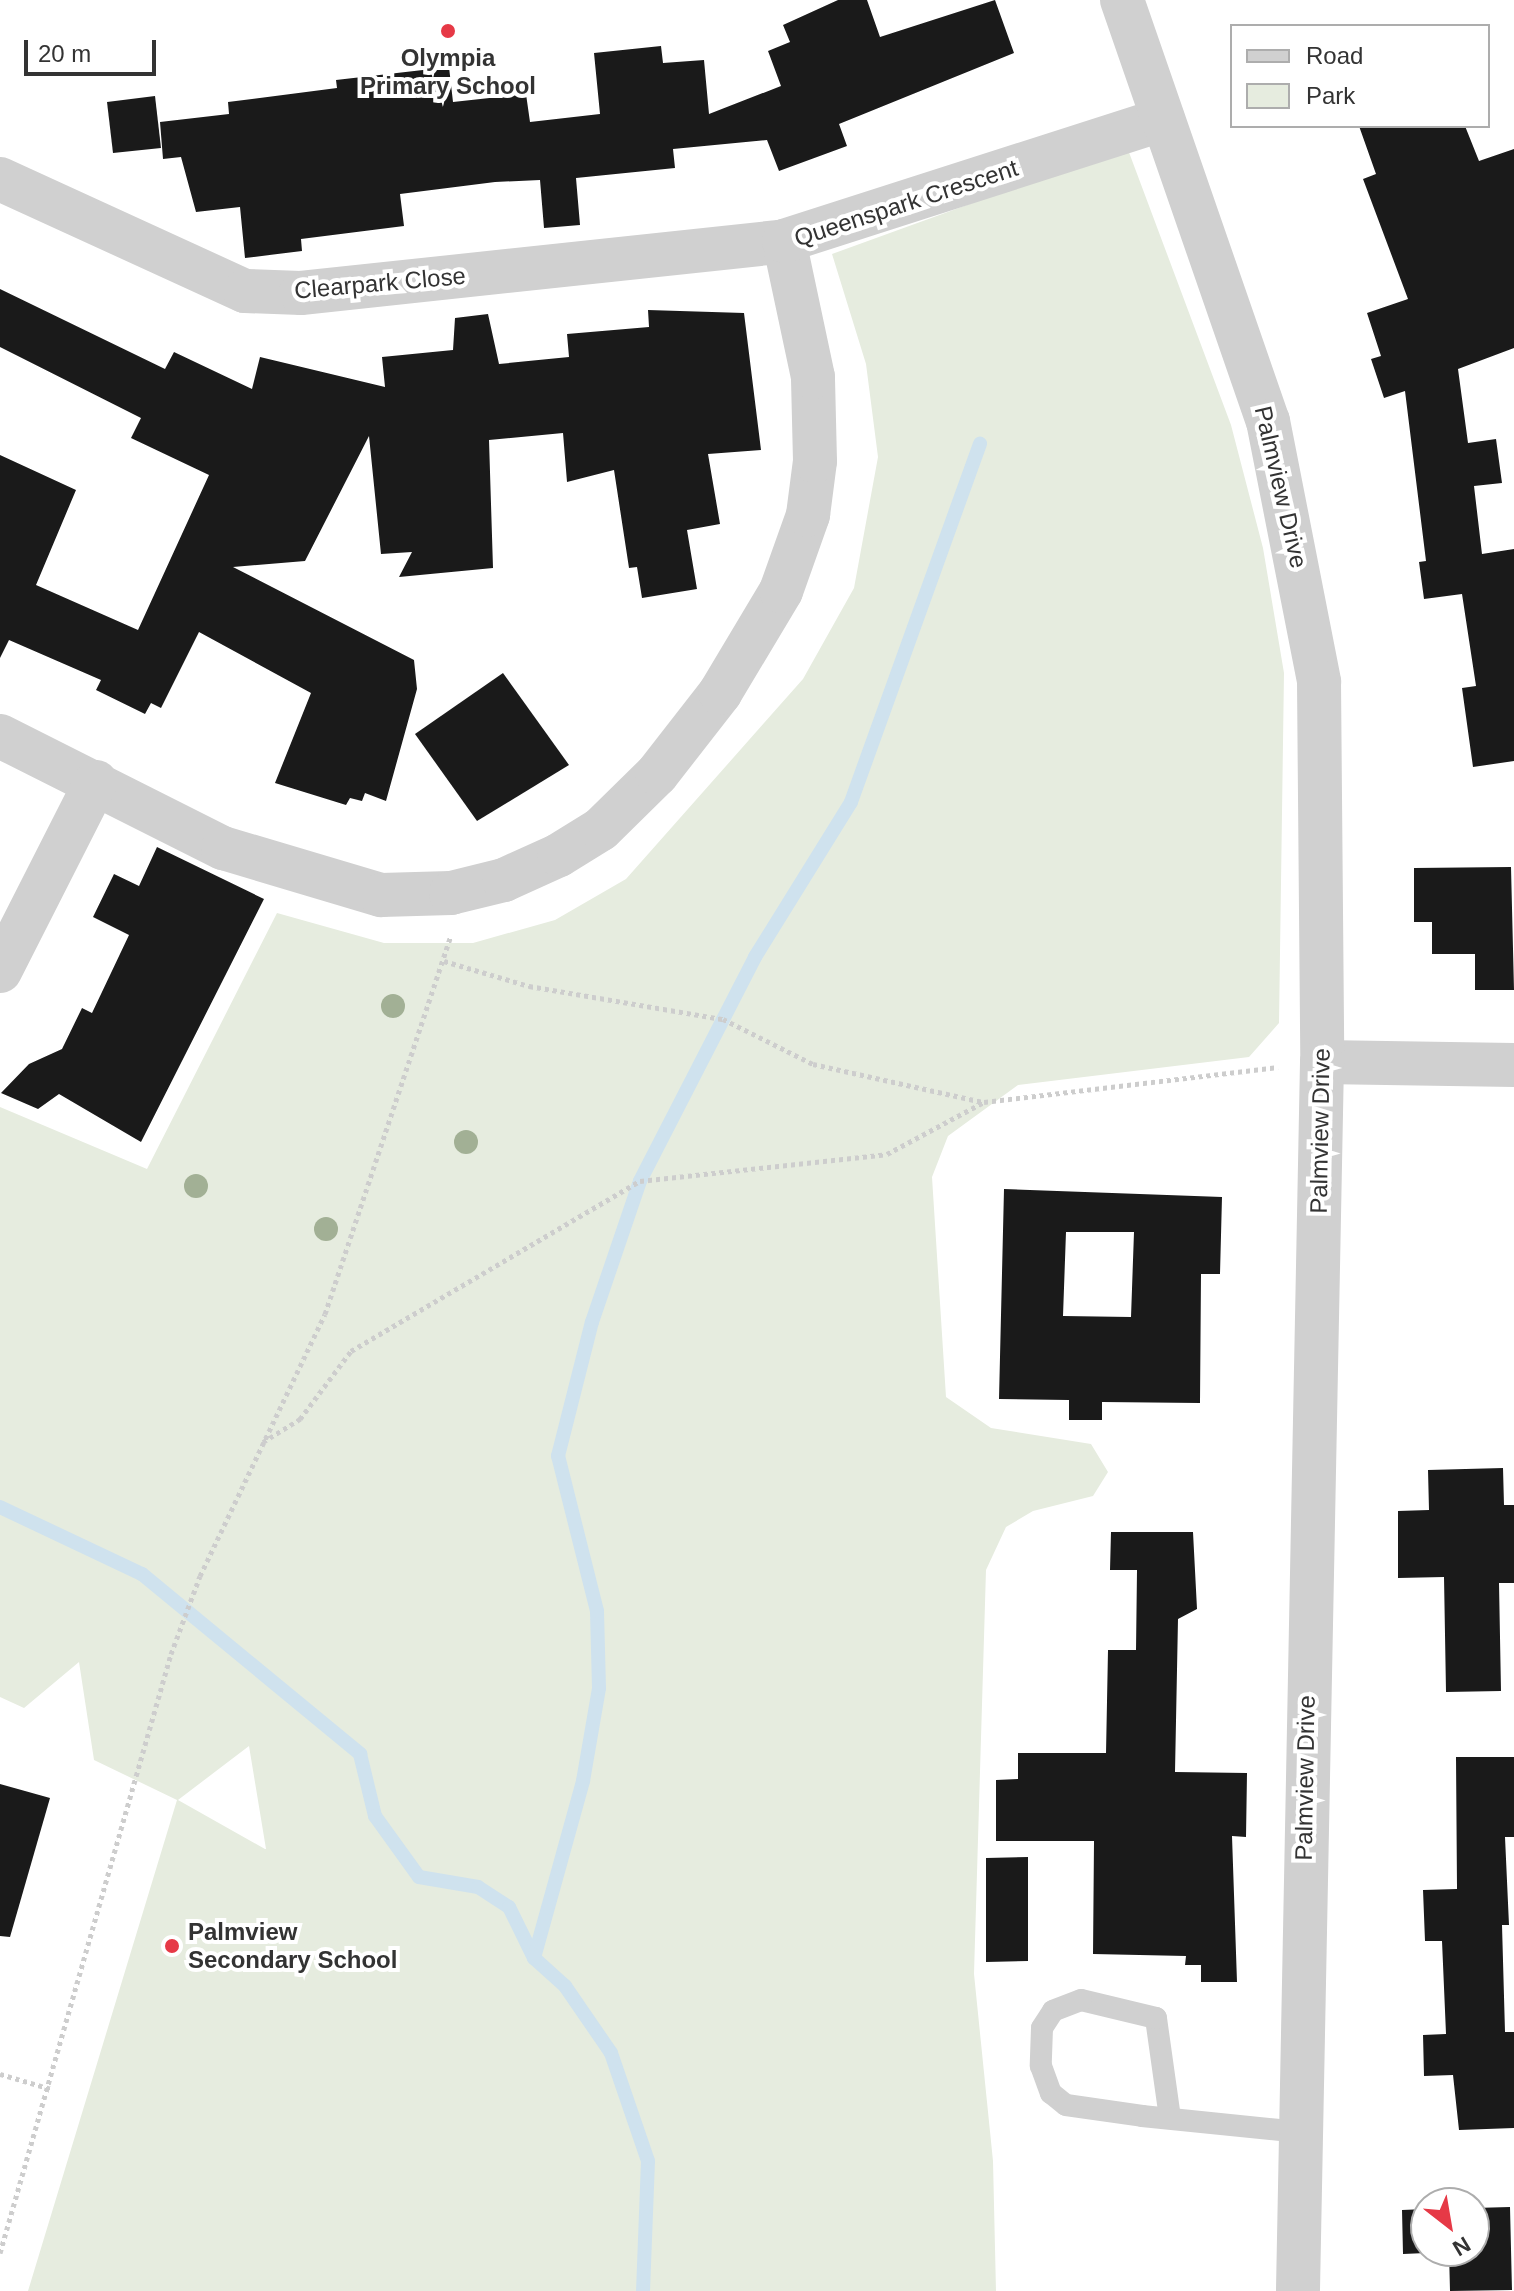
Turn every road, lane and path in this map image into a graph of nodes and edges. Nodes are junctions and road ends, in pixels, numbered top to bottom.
1 (1122, 0) edge
2 (1163, 119) junction
3 (0, 179) edge
4 (784, 241) junction
5 (0, 736) edge
6 (96, 782) junction
7 (465, 889) junction
8 (444, 961) junction
9 (0, 971) edge
10 (1322, 1062) junction
11 (1514, 1065) edge
12 (984, 1102) junction
13 (262, 1443) junction
14 (0, 2074) edge
15 (51, 2089) junction
16 (1170, 2118) junction
17 (1300, 2132) junction
18 (0, 2253) edge
19 (1298, 2291) edge

1 - 2 street, Palmview Drive
2 - 4 street, Queenspark Crescent
2 - 10 street, Palmview Drive
3 - 4 street, Clearpark Close
4 - 7 street, Queenspark Crescent
5 - 6 street, Queenspark Crescent
6 - 7 street, Queenspark Crescent
6 - 9 street
7 - 8 path
8 - 12 path
8 - 13 path
10 - 11 street
10 - 12 path
10 - 17 street, Palmview Drive
12 - 13 path
13 - 15 path
14 - 15 path
15 - 18 path
16 - 16 lane
16 - 17 lane
17 - 19 street, Palmview Drive

